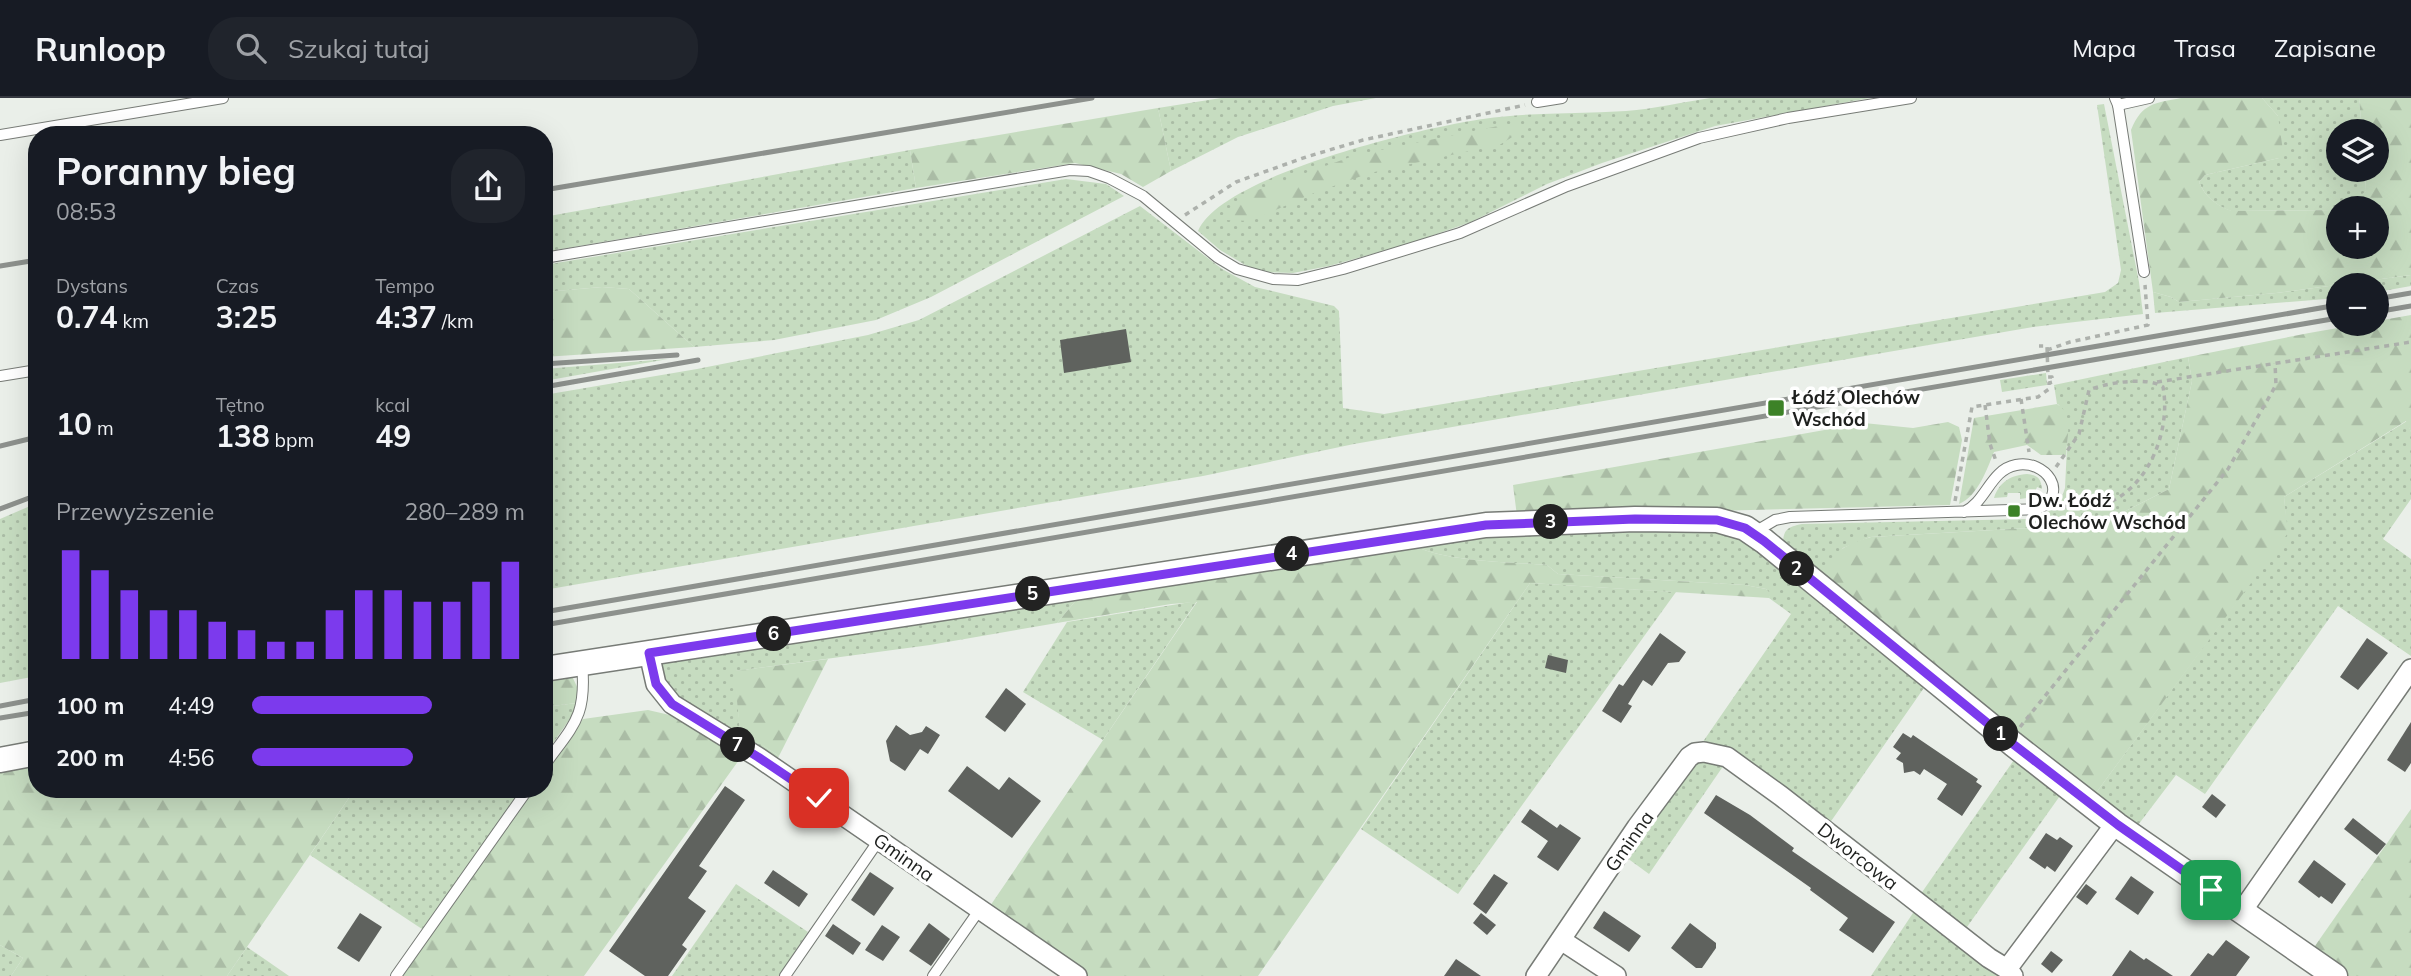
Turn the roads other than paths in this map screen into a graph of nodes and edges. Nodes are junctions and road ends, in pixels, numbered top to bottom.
1 (223, 98) edge
2 (1562, 98) edge
3 (1911, 98) edge
4 (2149, 98) edge
5 (2117, 101) edge
6 (1537, 102) road end
7 (54, 126) edge
8 (28, 130) edge
9 (0, 135) edge
10 (553, 256) edge
11 (2144, 272) road end
12 (28, 371) edge
13 (0, 376) edge
14 (1964, 512) junction
15 (1753, 533) junction
16 (649, 653) junction
17 (582, 663) junction
18 (553, 668) edge
19 (2411, 668) edge
20 (1704, 752) joint
21 (553, 753) edge
22 (28, 755) edge
23 (0, 760) edge
24 (522, 798) edge
25 (2116, 823) junction
26 (879, 840) junction
27 (980, 909) junction
28 (2242, 911) junction
29 (1560, 940) junction
30 (2010, 972) edge
31 (396, 976) edge
32 (785, 976) edge
33 (933, 976) edge
34 (1077, 976) edge
35 (1536, 976) edge
36 (1616, 976) edge
37 (2335, 976) edge

1 - 7 lane
2 - 6 lane
3 - 10 lane
4 - 5 lane
5 - 11 lane
8 - 9 lane
12 - 13 lane
14 - 14 lane
14 - 15 lane
15 - 16 street
15 - 25 street
16 - 17 street
16 - 26 street, Gminna
17 - 18 street
17 - 21 lane
19 - 28 street
20 - 29 street, Gminna
20 - 30 street, Dworcowa
22 - 23 street
24 - 31 lane
25 - 28 street
25 - 30 street, Dworcowa
26 - 27 street, Gminna
26 - 32 lane
27 - 33 lane
27 - 34 street, Gminna
28 - 37 street
29 - 35 street, Gminna
29 - 36 street

